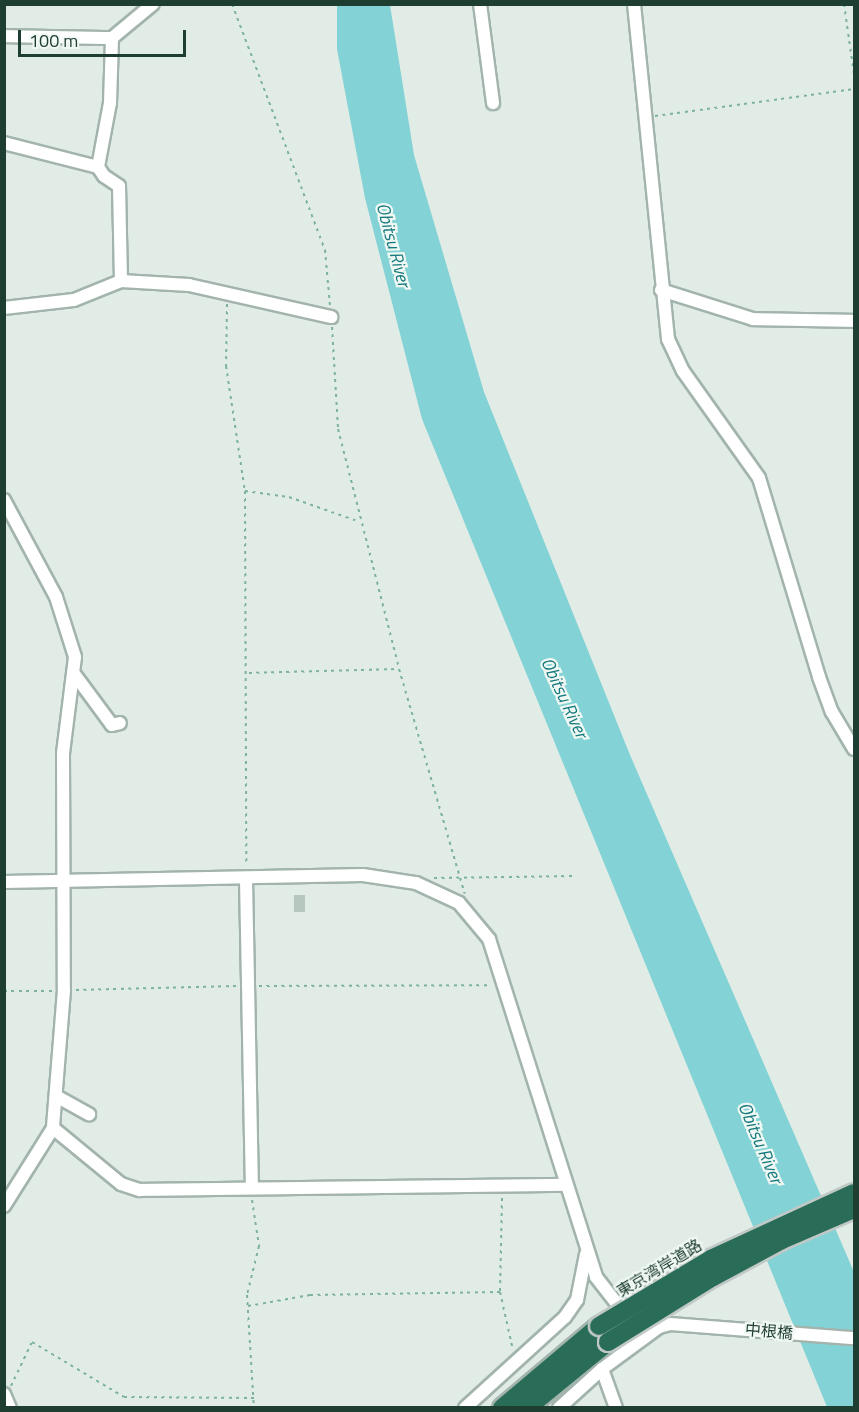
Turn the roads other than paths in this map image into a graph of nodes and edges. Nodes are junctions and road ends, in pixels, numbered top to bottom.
1 (153, 4) edge
2 (480, 4) edge
3 (634, 4) edge
4 (4, 36) edge
5 (112, 38) junction
6 (493, 103) dead end
7 (4, 143) edge
8 (98, 167) junction
9 (121, 281) junction
10 (662, 290) junction
11 (4, 308) edge
12 (331, 317) road end
13 (855, 321) edge
14 (4, 500) edge
15 (9, 526) edge
16 (75, 675) junction
17 (120, 723) dead end
18 (855, 749) edge
19 (246, 879) junction
20 (4, 882) edge
21 (64, 882) junction
22 (56, 1096) junction
23 (89, 1114) dead end
24 (53, 1128) junction
25 (565, 1185) junction
26 (252, 1188) junction
27 (855, 1193) edge
28 (4, 1206) edge
29 (855, 1209) edge
30 (586, 1251) junction
31 (659, 1327) junction
32 (603, 1334) junction
33 (855, 1338) edge
34 (602, 1369) junction
35 (465, 1407) edge
36 (502, 1407) edge
37 (527, 1407) edge
38 (559, 1407) edge
39 (616, 1407) edge

1 - 5 street
2 - 6 street
3 - 10 street
4 - 5 street
5 - 8 street
7 - 8 street
8 - 9 street
9 - 11 street
9 - 12 street
10 - 13 street
10 - 18 street
14 - 15 street
15 - 16 street
16 - 17 street
16 - 21 street
19 - 21 street
19 - 25 street
19 - 26 street
20 - 21 street
21 - 22 street
22 - 23 street
22 - 24 street
24 - 26 street
24 - 28 street
25 - 26 street
25 - 30 street
27 - 32 highway, 東京湾岸道路, bridge
29 - 32 highway, 東京湾岸道路, bridge
30 - 31 street
30 - 35 street
31 - 33 street, 中根橋
31 - 34 street
32 - 36 highway, 東京湾岸道路
32 - 37 highway, 東京湾岸道路
34 - 38 street
34 - 39 street

